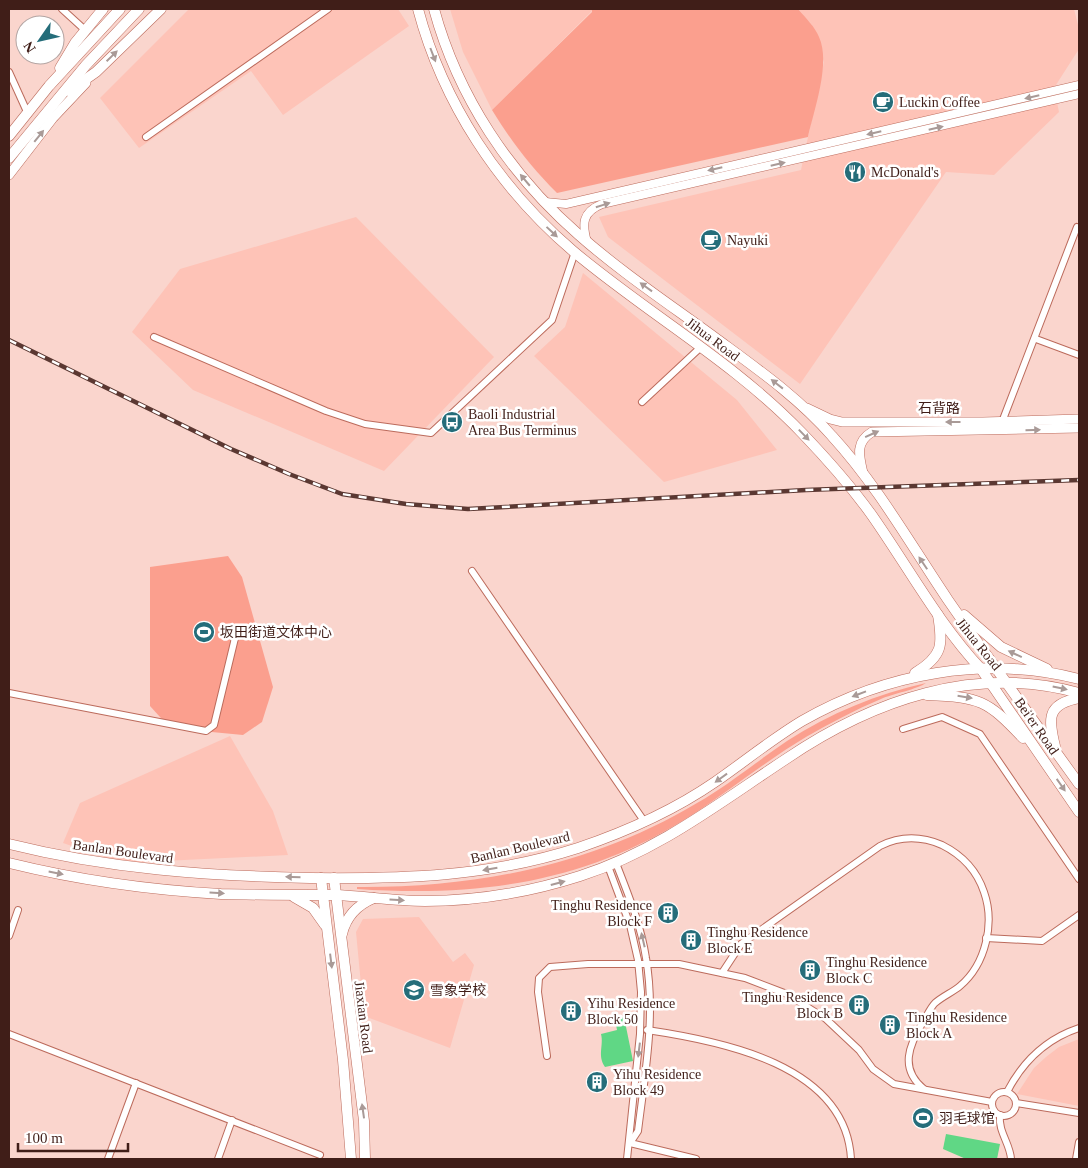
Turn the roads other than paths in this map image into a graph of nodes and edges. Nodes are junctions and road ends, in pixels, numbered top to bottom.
1 (62, 9) edge
2 (103, 9) edge
3 (120, 9) edge
4 (139, 9) edge
5 (161, 9) edge
6 (328, 9) edge
7 (418, 9) edge
8 (434, 9) edge
9 (85, 30) junction
10 (9, 72) edge
11 (96, 72) junction
12 (1079, 85) edge
13 (49, 86) junction
14 (1079, 94) edge
15 (60, 97) junction
16 (28, 114) junction
17 (9, 136) edge
18 (146, 137) dead end
19 (9, 158) edge
20 (9, 174) edge
21 (543, 201) junction
22 (1079, 228) edge
23 (587, 242) junction
24 (574, 252) junction
25 (154, 338) dead end
26 (1036, 339) junction
27 (701, 347) junction
28 (1079, 355) edge
29 (642, 402) dead end
30 (802, 405) junction
31 (1079, 419) edge
32 (1002, 422) junction
33 (1079, 428) edge
34 (864, 475) junction
35 (472, 571) dead end
36 (951, 603) junction
37 (937, 612) junction
38 (236, 634) dead end
39 (981, 669) junction
40 (997, 669) junction
41 (1060, 675) junction
42 (905, 678) junction
43 (1079, 679) edge
44 (990, 682) junction
45 (1006, 682) junction
46 (9, 693) edge
47 (1079, 693) edge
48 (916, 695) junction
49 (1079, 698) edge
50 (903, 729) dead end
51 (1056, 752) junction
52 (1043, 759) junction
53 (1079, 784) edge
54 (1079, 812) edge
55 (644, 821) junction
56 (9, 844) edge
57 (9, 863) edge
58 (612, 864) junction
59 (321, 878) junction
60 (334, 878) junction
61 (1079, 878) edge
62 (288, 895) junction
63 (323, 895) junction
64 (336, 896) junction
65 (374, 898) junction
66 (18, 910) dead end
67 (1079, 915) edge
68 (328, 932) junction
69 (9, 936) edge
70 (341, 938) junction
71 (986, 938) junction
72 (638, 964) junction
73 (647, 964) junction
74 (722, 973) junction
75 (1079, 1028) edge
76 (641, 1029) junction
77 (650, 1030) junction
78 (9, 1034) edge
79 (547, 1056) dead end
80 (136, 1083) junction
81 (925, 1090) junction
82 (1007, 1092) junction
83 (992, 1102) junction
84 (1016, 1102) junction
85 (1079, 1113) edge
86 (1000, 1115) junction
87 (232, 1120) junction
88 (630, 1142) junction
89 (1079, 1142) edge
90 (320, 1155) dead end
91 (108, 1159) edge
92 (218, 1159) edge
93 (351, 1159) edge
94 (365, 1159) edge
95 (627, 1159) edge
96 (696, 1159) edge
97 (851, 1159) edge
98 (1011, 1159) edge
99 (1076, 1159) edge

1 - 9 street
2 - 9 main road
3 - 13 main road
4 - 15 main road
11 -> 5 main road
6 - 18 street
7 -> 24 main road, Jihua Road
21 -> 8 main road, Jihua Road
9 - 13 main road
10 - 16 street
11 - 15 main road
20 -> 11 main road
12 -> 21 street
13 - 16 main road
23 -> 14 street
15 - 19 main road
16 - 17 main road
21 - 23 main road, Jihua Road
22 - 26 street
30 -> 23 main road, Jihua Road
24 - 25 street
24 - 27 main road, Jihua Road
26 - 28 street
26 - 32 street
27 - 29 street
27 -> 37 main road, Jihua Road
32 -> 30 main road, 石背路
30 - 34 main road, Jihua Road
31 - 32 main road, 石背路
34 -> 33 main road, 石背路
36 -> 34 main road, Jihua Road
35 - 55 street
36 - 40 main road, Jihua Road
41 -> 36 main road
37 - 39 main road, Jihua Road
37 - 42 main road
38 - 46 street
39 - 40 main road, Banlan Boulevard
39 - 42 main road, Banlan Boulevard
39 - 44 main road, Jihua Road
40 - 41 main road, Banlan Boulevard
40 - 45 main road, Jihua Road
41 - 43 main road
42 -> 55 main road, Banlan Boulevard
44 - 45 main road, Jihua Road
44 - 48 main road
44 - 52 main road, Bei'er Road
45 -> 47 main road, Jihua Road
45 - 51 main road, Bei'er Road
48 -> 52 main road
48 - 58 main road
49 - 51 main road
50 - 61 street
51 - 53 main road, Bei'er Road
52 -> 54 main road, Bei'er Road
55 -> 60 main road, Banlan Boulevard
59 -> 56 main road, Banlan Boulevard
57 -> 62 main road
65 -> 58 main road
58 - 72 street
73 -> 58 street
59 - 60 main road, Banlan Boulevard
59 - 63 main road, Jiaxian Road
60 - 64 main road, Jiaxian Road
62 - 63 main road
62 - 68 main road
63 - 64 main road
63 - 68 main road, Jiaxian Road
64 - 65 main road
64 - 70 main road, Jiaxian Road
65 - 70 main road
66 - 69 street
67 - 71 street
68 -> 93 main road, Jiaxian Road
94 -> 70 main road, Jiaxian Road
71 - 74 street
71 - 81 street
72 - 73 street
72 - 76 street
72 - 79 street
73 - 74 street
73 - 77 street
74 - 81 street
75 - 82 street
76 - 77 street
76 -> 88 street
77 - 88 street
77 - 97 street
78 - 80 street
80 - 87 street
80 - 91 street
81 - 83 street
82 - 83 street
82 - 84 street
83 - 86 street
84 - 85 street
84 - 86 street
86 - 98 street
87 - 90 street
87 - 92 street
88 - 95 street
88 - 96 street
89 - 99 street

